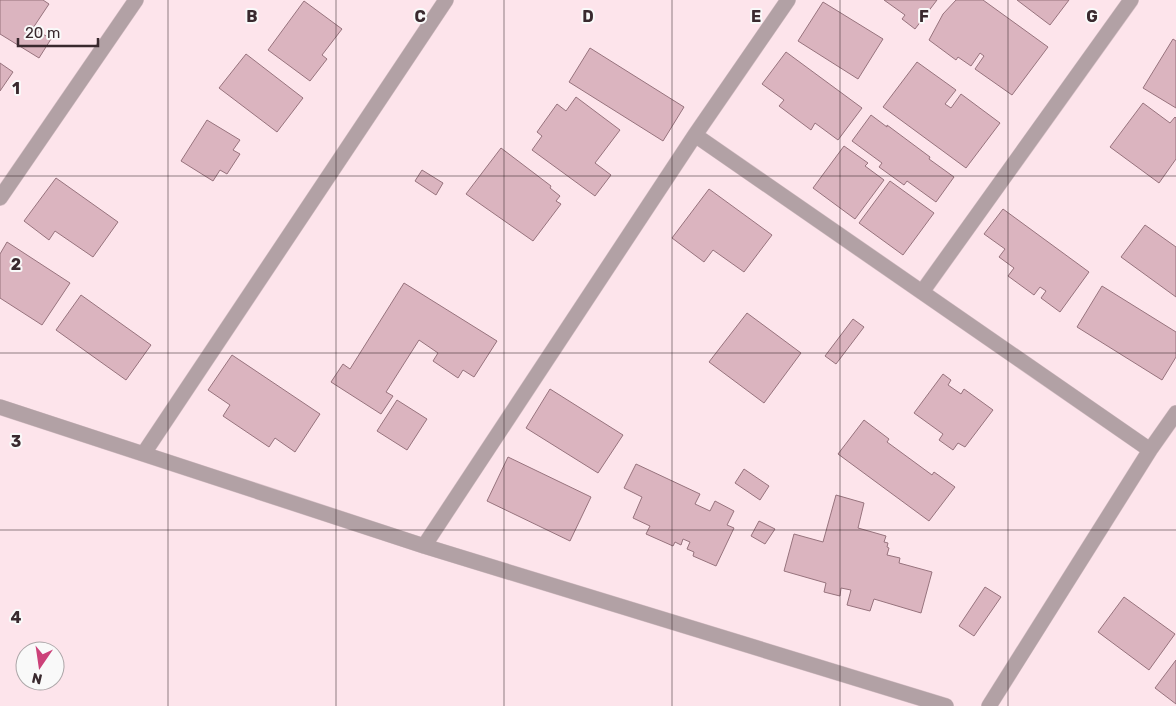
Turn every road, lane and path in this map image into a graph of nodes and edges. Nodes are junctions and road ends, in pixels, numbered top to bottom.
1 (136, 0) edge
2 (446, 0) edge
3 (788, 0) edge
4 (1131, 0) edge
5 (696, 135) junction
6 (0, 198) edge
7 (922, 292) junction
8 (0, 407) edge
9 (1176, 413) edge
10 (1150, 450) junction
11 (144, 453) junction
12 (424, 546) junction
13 (946, 706) edge
14 (990, 706) edge

1 - 6 street
2 - 11 street
3 - 5 street
4 - 7 street
5 - 7 street
5 - 12 street
7 - 10 street
8 - 11 street
9 - 10 street
10 - 14 street
11 - 12 street
12 - 13 street

